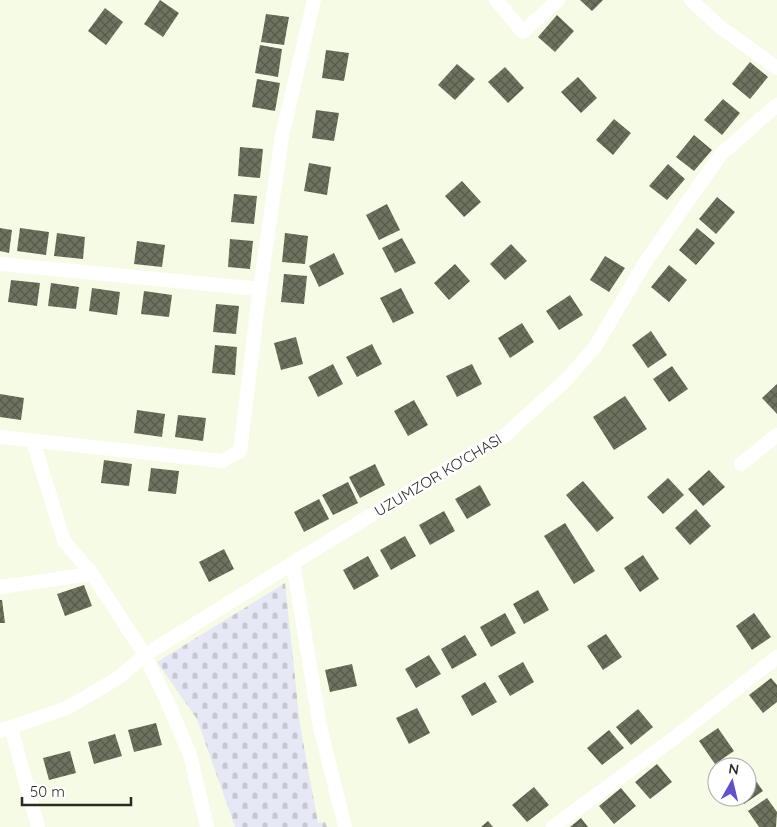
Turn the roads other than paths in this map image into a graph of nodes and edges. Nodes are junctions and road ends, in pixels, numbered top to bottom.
1 (314, 0) edge
2 (496, 0) edge
3 (558, 0) edge
4 (691, 0) edge
5 (777, 68) edge
6 (777, 105) edge
7 (0, 264) edge
8 (260, 289) junction
9 (777, 435) edge
10 (0, 436) edge
11 (33, 441) junction
12 (741, 464) dead end
13 (293, 563) junction
14 (92, 574) junction
15 (0, 587) edge
16 (146, 655) junction
17 (777, 657) edge
18 (6, 729) edge
19 (38, 827) edge
20 (207, 827) edge
21 (345, 827) edge
22 (553, 827) edge

1 - 8 street
2 - 3 street
4 - 5 street
6 - 13 street, UZUMZOR KO'CHASI
7 - 8 street
8 - 11 street
9 - 12 street
10 - 11 street
11 - 14 street
13 - 16 street, UZUMZOR KO'CHASI
13 - 21 street
14 - 15 street
14 - 16 street
16 - 18 street, UZUMZOR KO'CHASI
16 - 20 street
17 - 22 street
18 - 19 street

